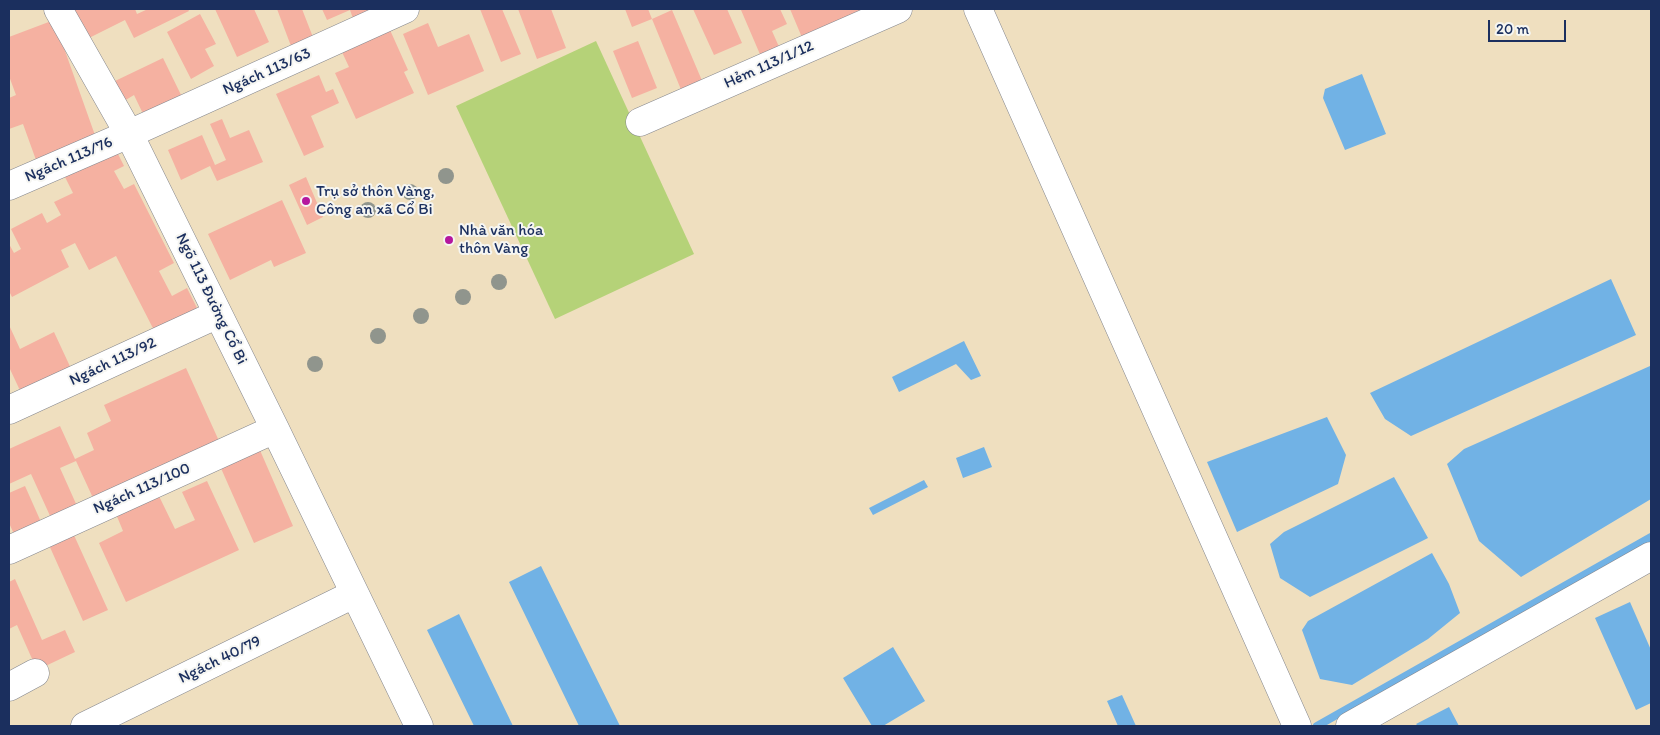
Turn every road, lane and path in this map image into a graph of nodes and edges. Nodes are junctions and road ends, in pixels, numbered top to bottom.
1 (58, 9) edge
2 (405, 9) edge
3 (898, 9) edge
4 (978, 9) edge
5 (640, 122) dead end
6 (129, 134) junction
7 (9, 186) edge
8 (218, 314) junction
9 (9, 410) edge
10 (275, 429) junction
11 (9, 550) edge
12 (1651, 556) edge
13 (354, 594) junction
14 (35, 673) dead end
15 (9, 687) edge
16 (1296, 724) edge
17 (86, 726) edge
18 (419, 726) edge
19 (1350, 726) edge

1 - 6 street, Ngõ 113 Đường Cổ Bi
2 - 6 street, Ngách 113/63
3 - 5 street, Hẻm 113/1/12
4 - 16 street
6 - 7 street, Ngách 113/76
6 - 8 street, Ngõ 113 Đường Cổ Bi
8 - 9 street, Ngách 113/92
8 - 10 street, Ngõ 113 Đường Cổ Bi
10 - 11 street, Ngách 113/100
10 - 13 street, Ngõ 113 Đường Cổ Bi
12 - 19 street
13 - 17 street, Ngách 40/79
13 - 18 street, Ngõ 113 Đường Cổ Bi
14 - 15 street

